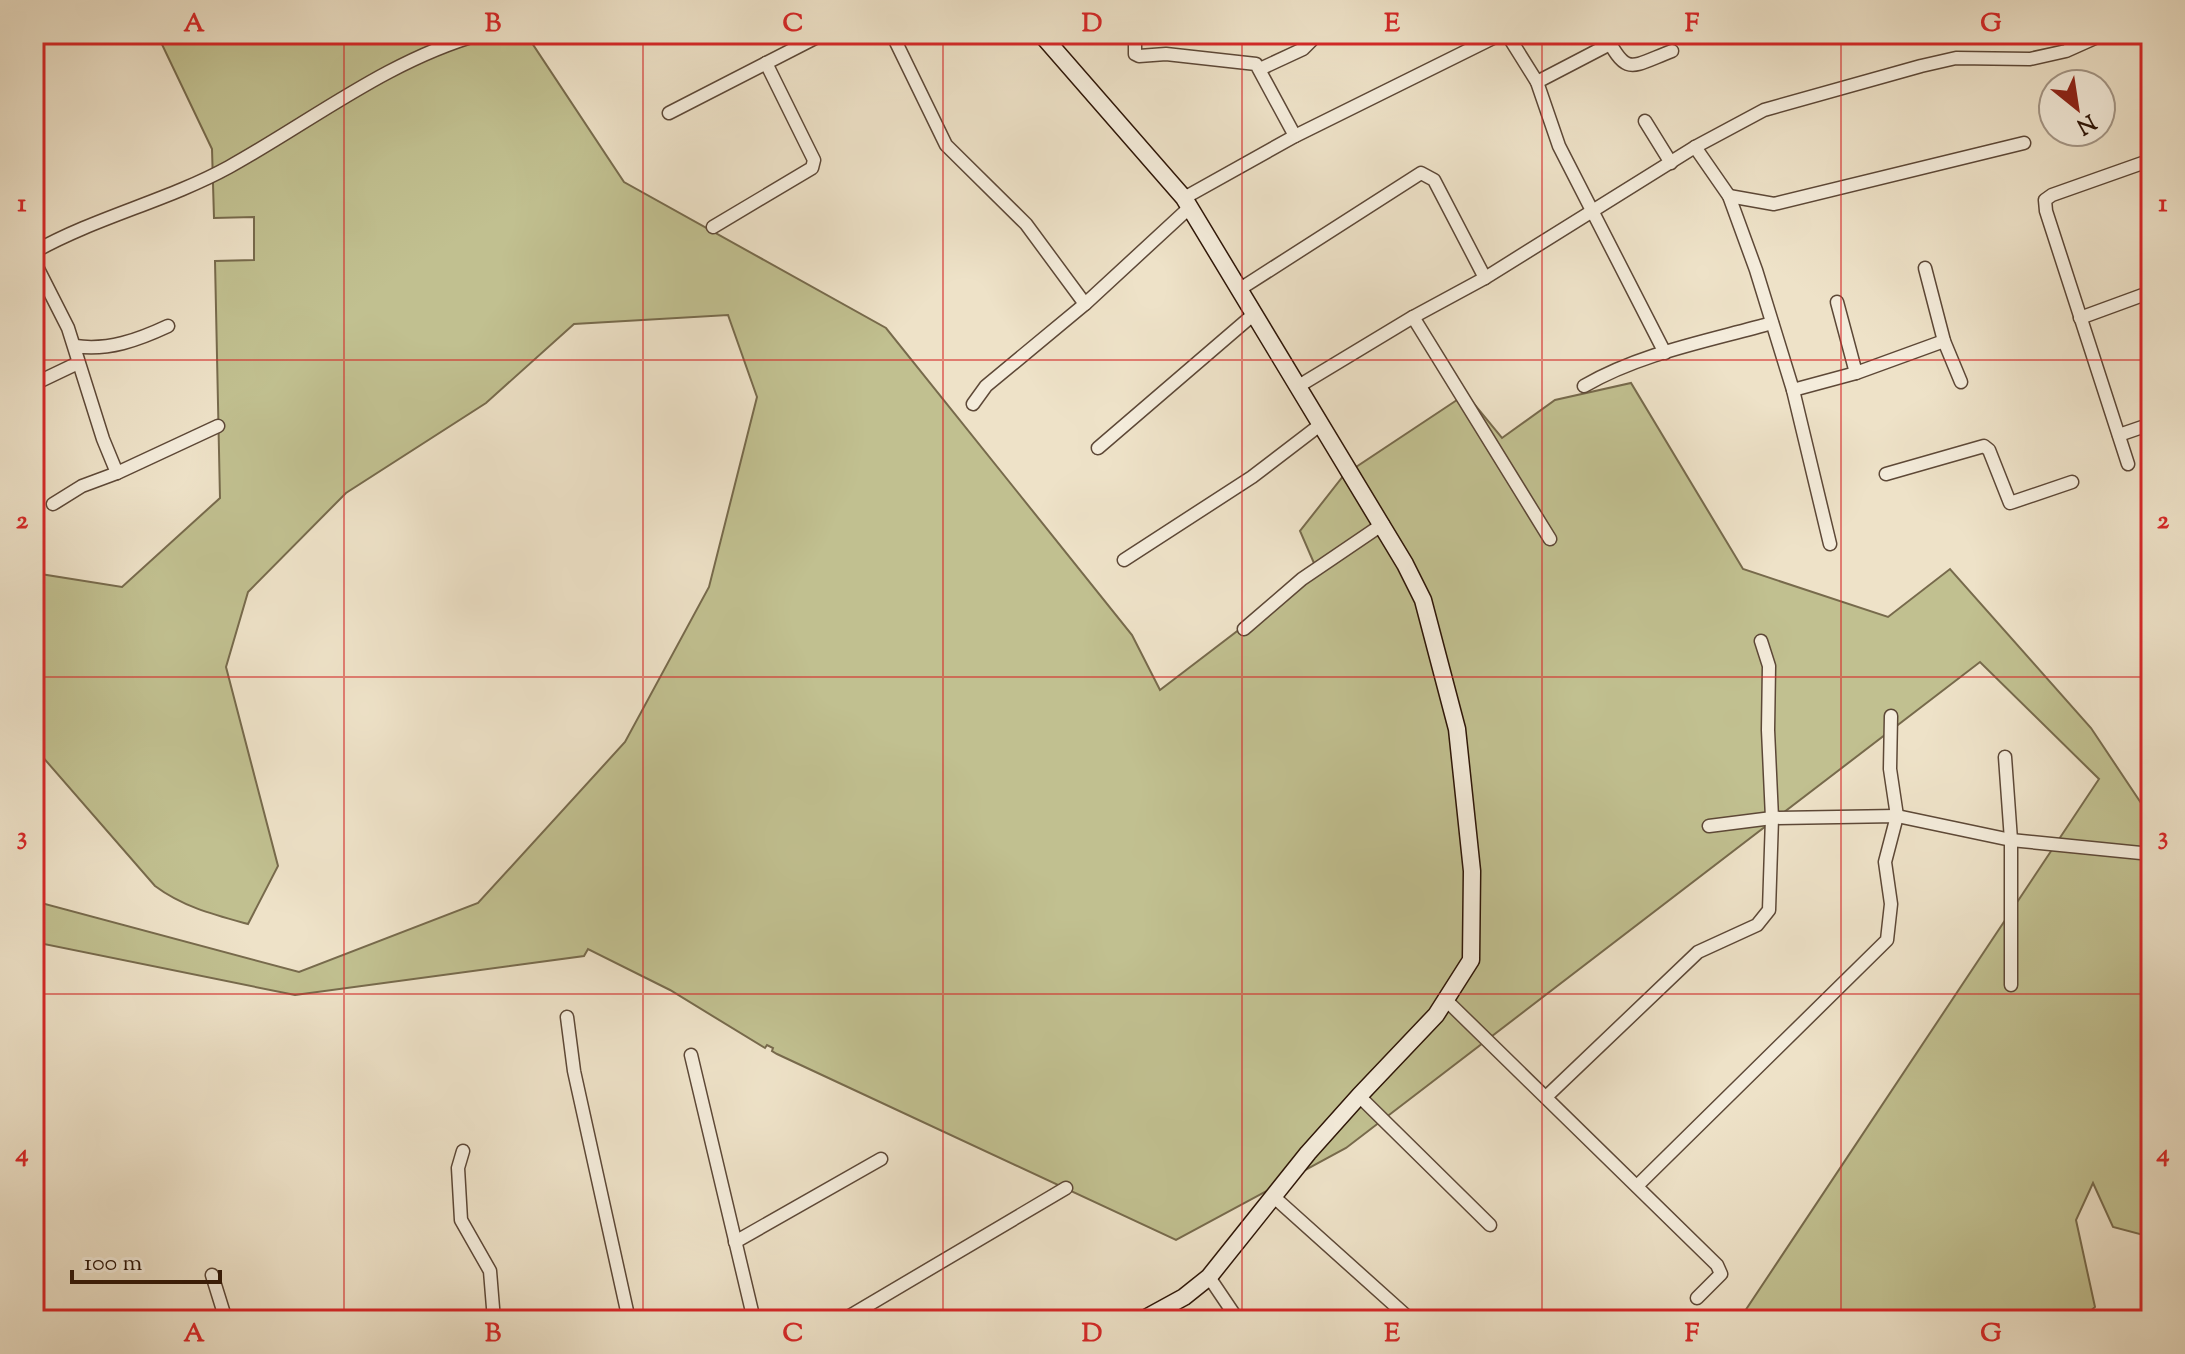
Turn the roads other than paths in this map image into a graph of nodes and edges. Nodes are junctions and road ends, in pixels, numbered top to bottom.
1 (481, 34) edge
2 (823, 34) edge
3 (892, 34) edge
4 (1041, 34) edge
5 (1135, 34) edge
6 (1318, 34) edge
7 (1501, 34) edge
8 (1507, 34) edge
9 (2104, 34) edge
10 (1608, 39) edge
11 (1672, 51) dead end
12 (766, 63) junction
13 (1260, 69) junction
14 (1537, 82) junction
15 (669, 113) dead end
16 (1645, 121) dead end
17 (1295, 136) junction
18 (2024, 143) dead end
19 (1695, 147) junction
20 (2151, 160) edge
21 (1671, 163) junction
22 (1729, 196) junction
23 (1186, 203) junction
24 (1592, 212) junction
25 (713, 227) dead end
26 (34, 252) edge
27 (34, 261) edge
28 (1925, 268) dead end
29 (1485, 278) junction
30 (1240, 289) junction
31 (2151, 292) edge
32 (1837, 302) dead end
33 (1085, 304) junction
34 (1254, 314) junction
35 (1413, 317) junction
36 (2080, 318) junction
37 (1772, 323) junction
38 (168, 326) dead end
39 (1944, 341) junction
40 (75, 346) junction
41 (1665, 353) junction
42 (78, 363) junction
43 (1856, 373) junction
44 (1961, 382) dead end
45 (34, 384) edge
46 (1584, 386) dead end
47 (1297, 387) junction
48 (1793, 390) junction
49 (973, 404) dead end
50 (2151, 424) edge
51 (1320, 425) junction
52 (218, 426) dead end
53 (2119, 435) junction
54 (1098, 448) dead end
55 (2128, 464) dead end
56 (117, 473) junction
57 (1886, 474) dead end
58 (2072, 482) dead end
59 (53, 504) dead end
60 (1383, 524) junction
61 (1550, 539) dead end
62 (1830, 544) dead end
63 (1124, 560) dead end
64 (1244, 629) dead end
65 (1761, 641) dead end
66 (1891, 716) dead end
67 (2005, 757) dead end
68 (1897, 816) junction
69 (1772, 818) junction
70 (1709, 826) dead end
71 (2011, 840) junction
72 (2151, 854) edge
73 (2011, 985) dead end
74 (1447, 1001) junction
75 (567, 1017) dead end
76 (691, 1055) dead end
77 (1359, 1096) junction
78 (1546, 1097) junction
79 (463, 1151) dead end
80 (881, 1159) dead end
81 (1637, 1186) junction
82 (1066, 1188) dead end
83 (1274, 1197) junction
84 (1490, 1225) dead end
85 (735, 1242) junction
86 (212, 1275) dead end
87 (1209, 1277) junction
88 (1697, 1298) dead end
89 (226, 1320) edge
90 (494, 1320) edge
91 (629, 1320) edge
92 (754, 1320) edge
93 (843, 1320) edge
94 (1142, 1320) edge
95 (1238, 1320) edge
96 (1411, 1320) edge

1 - 26 street
2 - 12 street
3 - 33 street
4 - 23 street
5 - 13 street
6 - 13 street
7 - 17 street
8 - 14 street
9 - 19 street
10 - 11 street
10 - 14 street
12 - 15 street
12 - 25 street
13 - 17 street
14 - 24 street
16 - 21 street
17 - 23 street
18 - 22 street
19 - 21 street
19 - 22 street
20 - 36 street
21 - 24 street
22 - 37 street
23 - 30 street
23 - 33 street
24 - 29 street
24 - 41 street
27 - 40 street
28 - 39 street
29 - 30 street
29 - 35 street
30 - 34 street
31 - 36 street
32 - 43 street
33 - 49 street
34 - 47 street
34 - 54 street
35 - 47 street
35 - 61 street
36 - 53 street
37 - 41 street
37 - 48 street
38 - 40 street
39 - 43 street
39 - 44 street
40 - 42 street
41 - 46 street
42 - 45 street
42 - 56 street
43 - 48 street
47 - 51 street
48 - 62 street
50 - 53 street
51 - 60 street
51 - 63 street
52 - 56 street
53 - 55 street
56 - 59 street
57 - 58 street
60 - 64 street
60 - 74 street
65 - 69 street
66 - 68 street
67 - 71 street
68 - 69 street
68 - 71 street
68 - 81 street
69 - 70 street
69 - 78 street
71 - 72 street
71 - 73 street
74 - 77 street
74 - 78 street
75 - 91 street
76 - 85 street
77 - 83 street
77 - 84 street
78 - 81 street
79 - 90 street
80 - 85 street
81 - 88 street
82 - 93 street
83 - 87 street
83 - 96 street
85 - 92 street
86 - 89 street
87 - 94 street
87 - 95 street

